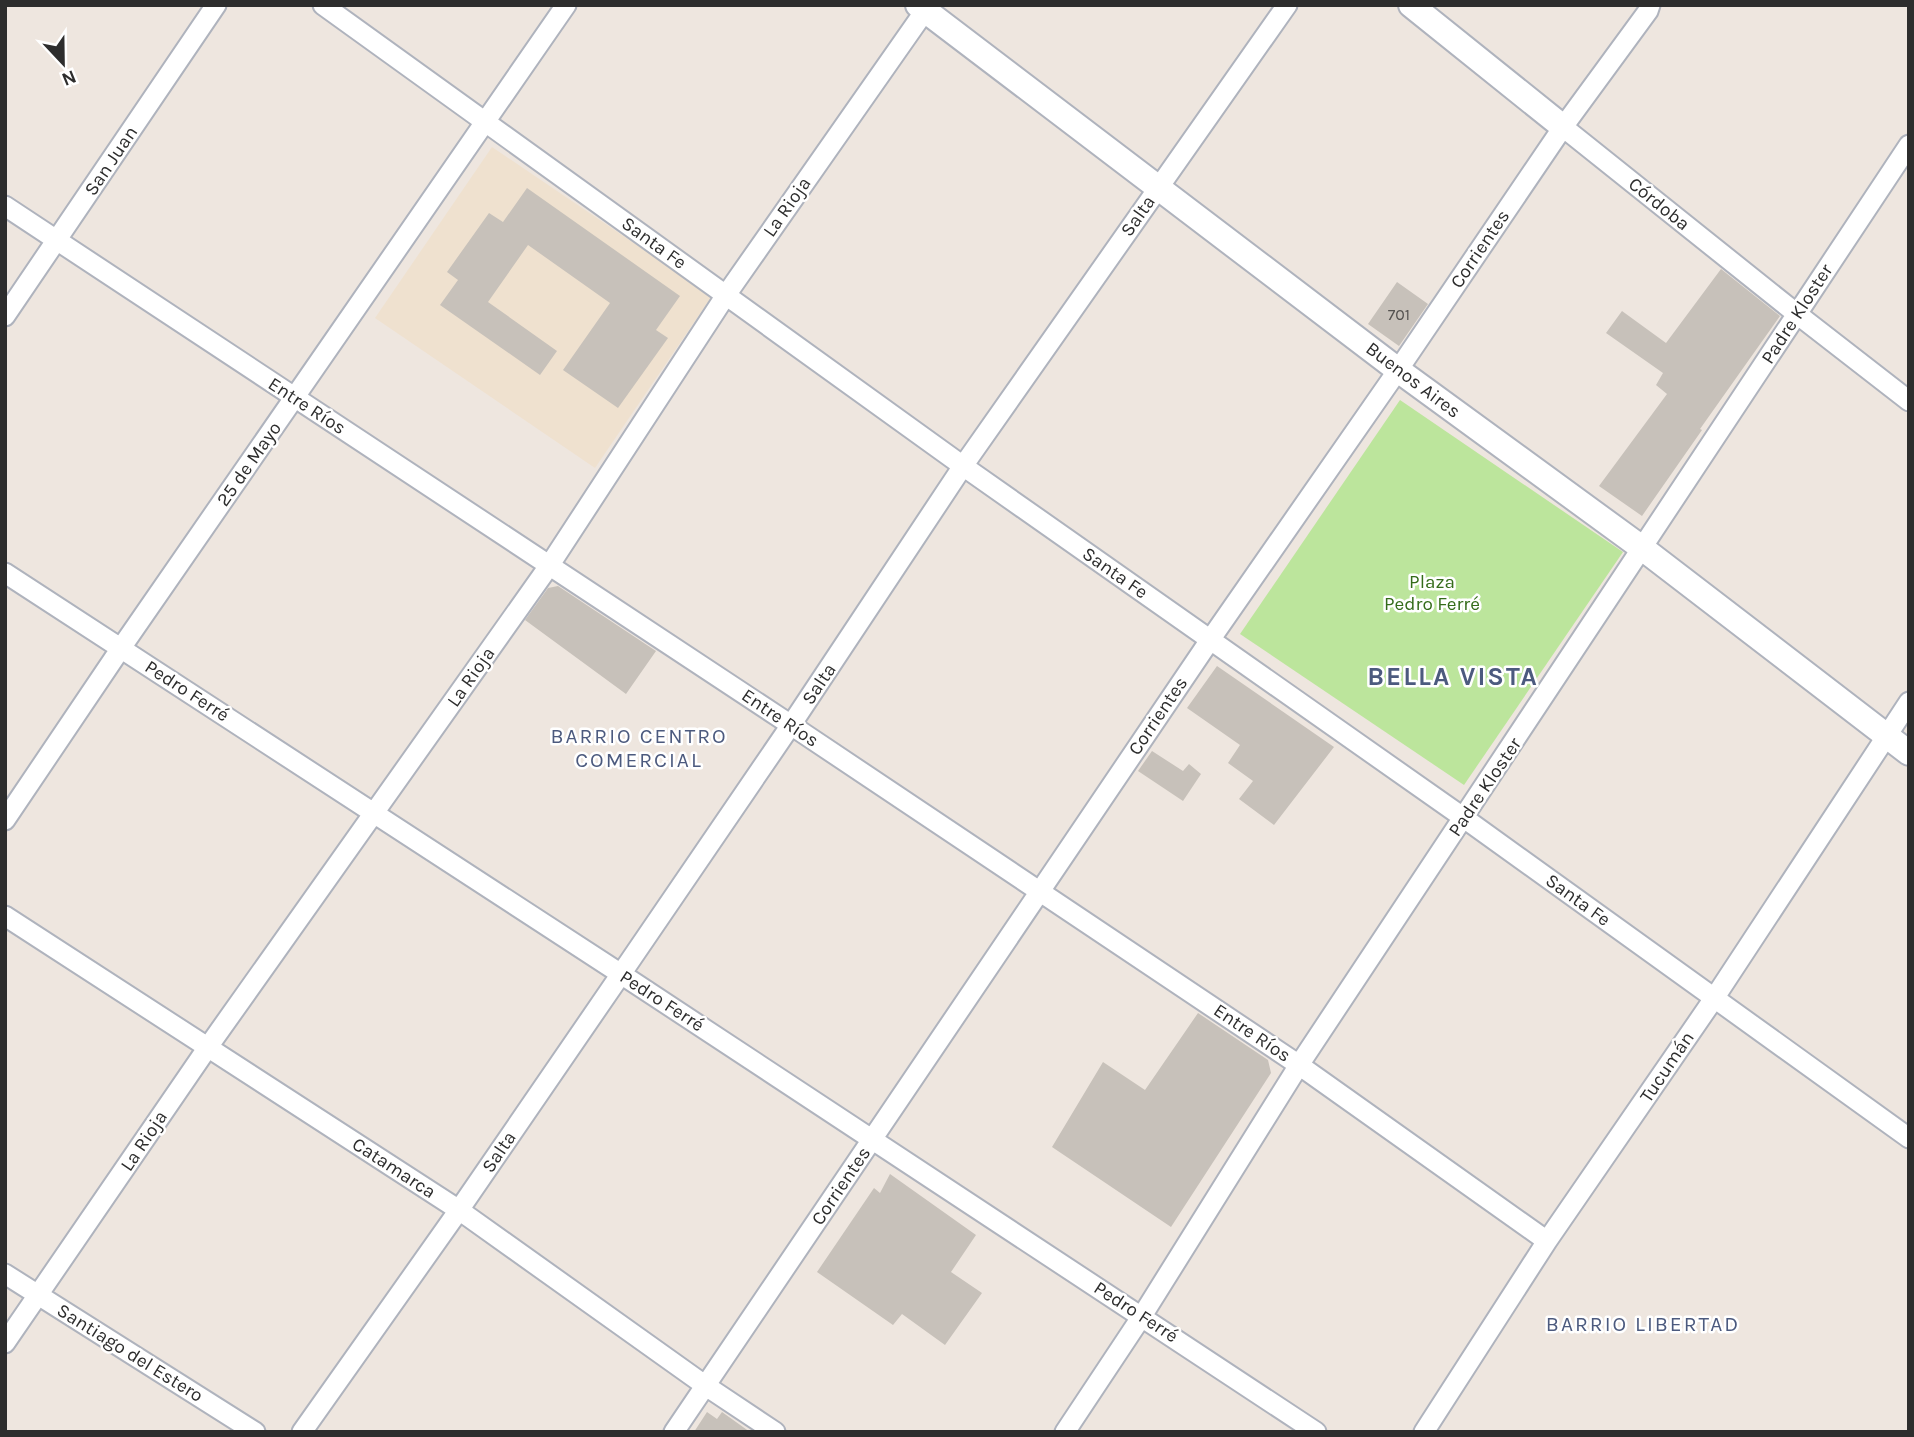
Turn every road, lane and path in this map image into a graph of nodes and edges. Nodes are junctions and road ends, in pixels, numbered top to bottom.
1 (216, 5) edge
2 (323, 5) edge
3 (566, 5) edge
4 (1287, 5) edge
5 (1411, 5) edge
6 (1650, 5) edge
7 (924, 7) edge
8 (485, 122) junction
9 (1563, 127) junction
10 (1909, 145) edge
11 (1158, 187) junction
12 (5, 206) edge
13 (57, 240) junction
14 (726, 295) junction
15 (1797, 314) junction
16 (5, 316) edge
17 (1398, 370) junction
18 (294, 398) junction
19 (1909, 401) edge
20 (963, 467) junction
21 (1642, 548) junction
22 (549, 566) junction
23 (5, 573) edge
24 (1210, 640) junction
25 (121, 648) junction
26 (1909, 702) edge
27 (791, 725) junction
28 (1886, 736) junction
29 (1909, 753) edge
30 (375, 813) junction
31 (1464, 818) junction
32 (5, 820) edge
33 (1040, 891) junction
34 (5, 916) edge
35 (621, 974) junction
36 (1715, 997) junction
37 (208, 1047) junction
38 (1299, 1065) junction
39 (1909, 1138) edge
40 (872, 1140) junction
41 (458, 1210) junction
42 (1547, 1241) junction
43 (5, 1274) edge
44 (38, 1296) junction
45 (1142, 1316) junction
46 (5, 1343) edge
47 (706, 1386) junction
48 (255, 1432) edge
49 (302, 1432) edge
50 (674, 1432) edge
51 (775, 1432) edge
52 (1065, 1432) edge
53 (1316, 1432) edge
54 (1424, 1432) edge

1 - 13 street, San Juan
2 - 8 street, Santa Fe
3 - 8 street, 25 de Mayo
4 - 11 street, Salta
5 - 9 street, Córdoba
6 - 9 street, Corrientes
7 - 11 street, Buenos Aires
7 - 14 street, La Rioja
8 - 14 street, Santa Fe
8 - 18 street, 25 de Mayo
9 - 15 street, Córdoba
9 - 17 street, Corrientes
10 - 15 street, Padre Kloster
11 - 17 street, Buenos Aires
11 - 20 street, Salta
12 - 13 street, Entre Ríos
13 - 16 street, San Juan
13 - 18 street, Entre Ríos
14 - 20 street, Santa Fe
14 - 22 street, La Rioja
15 - 19 street, Córdoba
15 - 21 street, Padre Kloster
17 - 21 street, Buenos Aires
17 - 24 street, Corrientes
18 - 22 street, Entre Ríos
18 - 25 street, 25 de Mayo
20 - 24 street, Santa Fe
20 - 27 street, Salta
21 - 28 street, Buenos Aires
21 - 31 street, Padre Kloster
22 - 27 street, Entre Ríos
22 - 30 street, La Rioja
23 - 25 street, Pedro Ferré
24 - 31 street, Santa Fe
24 - 33 street, Corrientes
25 - 30 street, Pedro Ferré
25 - 32 street, 25 de Mayo
26 - 28 street, Tucumán
27 - 33 street, Entre Ríos
27 - 35 street, Salta
28 - 29 street, Buenos Aires
28 - 36 street, Tucumán
30 - 35 street, Pedro Ferré
30 - 37 street, La Rioja
31 - 36 street, Santa Fe
31 - 38 street, Padre Kloster
33 - 38 street, Entre Ríos
33 - 40 street, Corrientes
34 - 37 street, Catamarca
35 - 40 street, Pedro Ferré
35 - 41 street, Salta
36 - 39 street, Santa Fe
36 - 42 street, Tucumán
37 - 41 street, Catamarca
37 - 44 street, La Rioja
38 - 42 street, Entre Ríos
38 - 45 street, Padre Kloster
40 - 45 street, Pedro Ferré
40 - 47 street, Corrientes
41 - 47 street, Catamarca
41 - 49 street, Salta
42 - 54 street, Tucumán
43 - 44 street, Santiago del Estero
44 - 46 street, La Rioja
44 - 48 street, Santiago del Estero
45 - 52 street, Padre Kloster
45 - 53 street, Pedro Ferré
47 - 50 street, Corrientes
47 - 51 street, Catamarca

